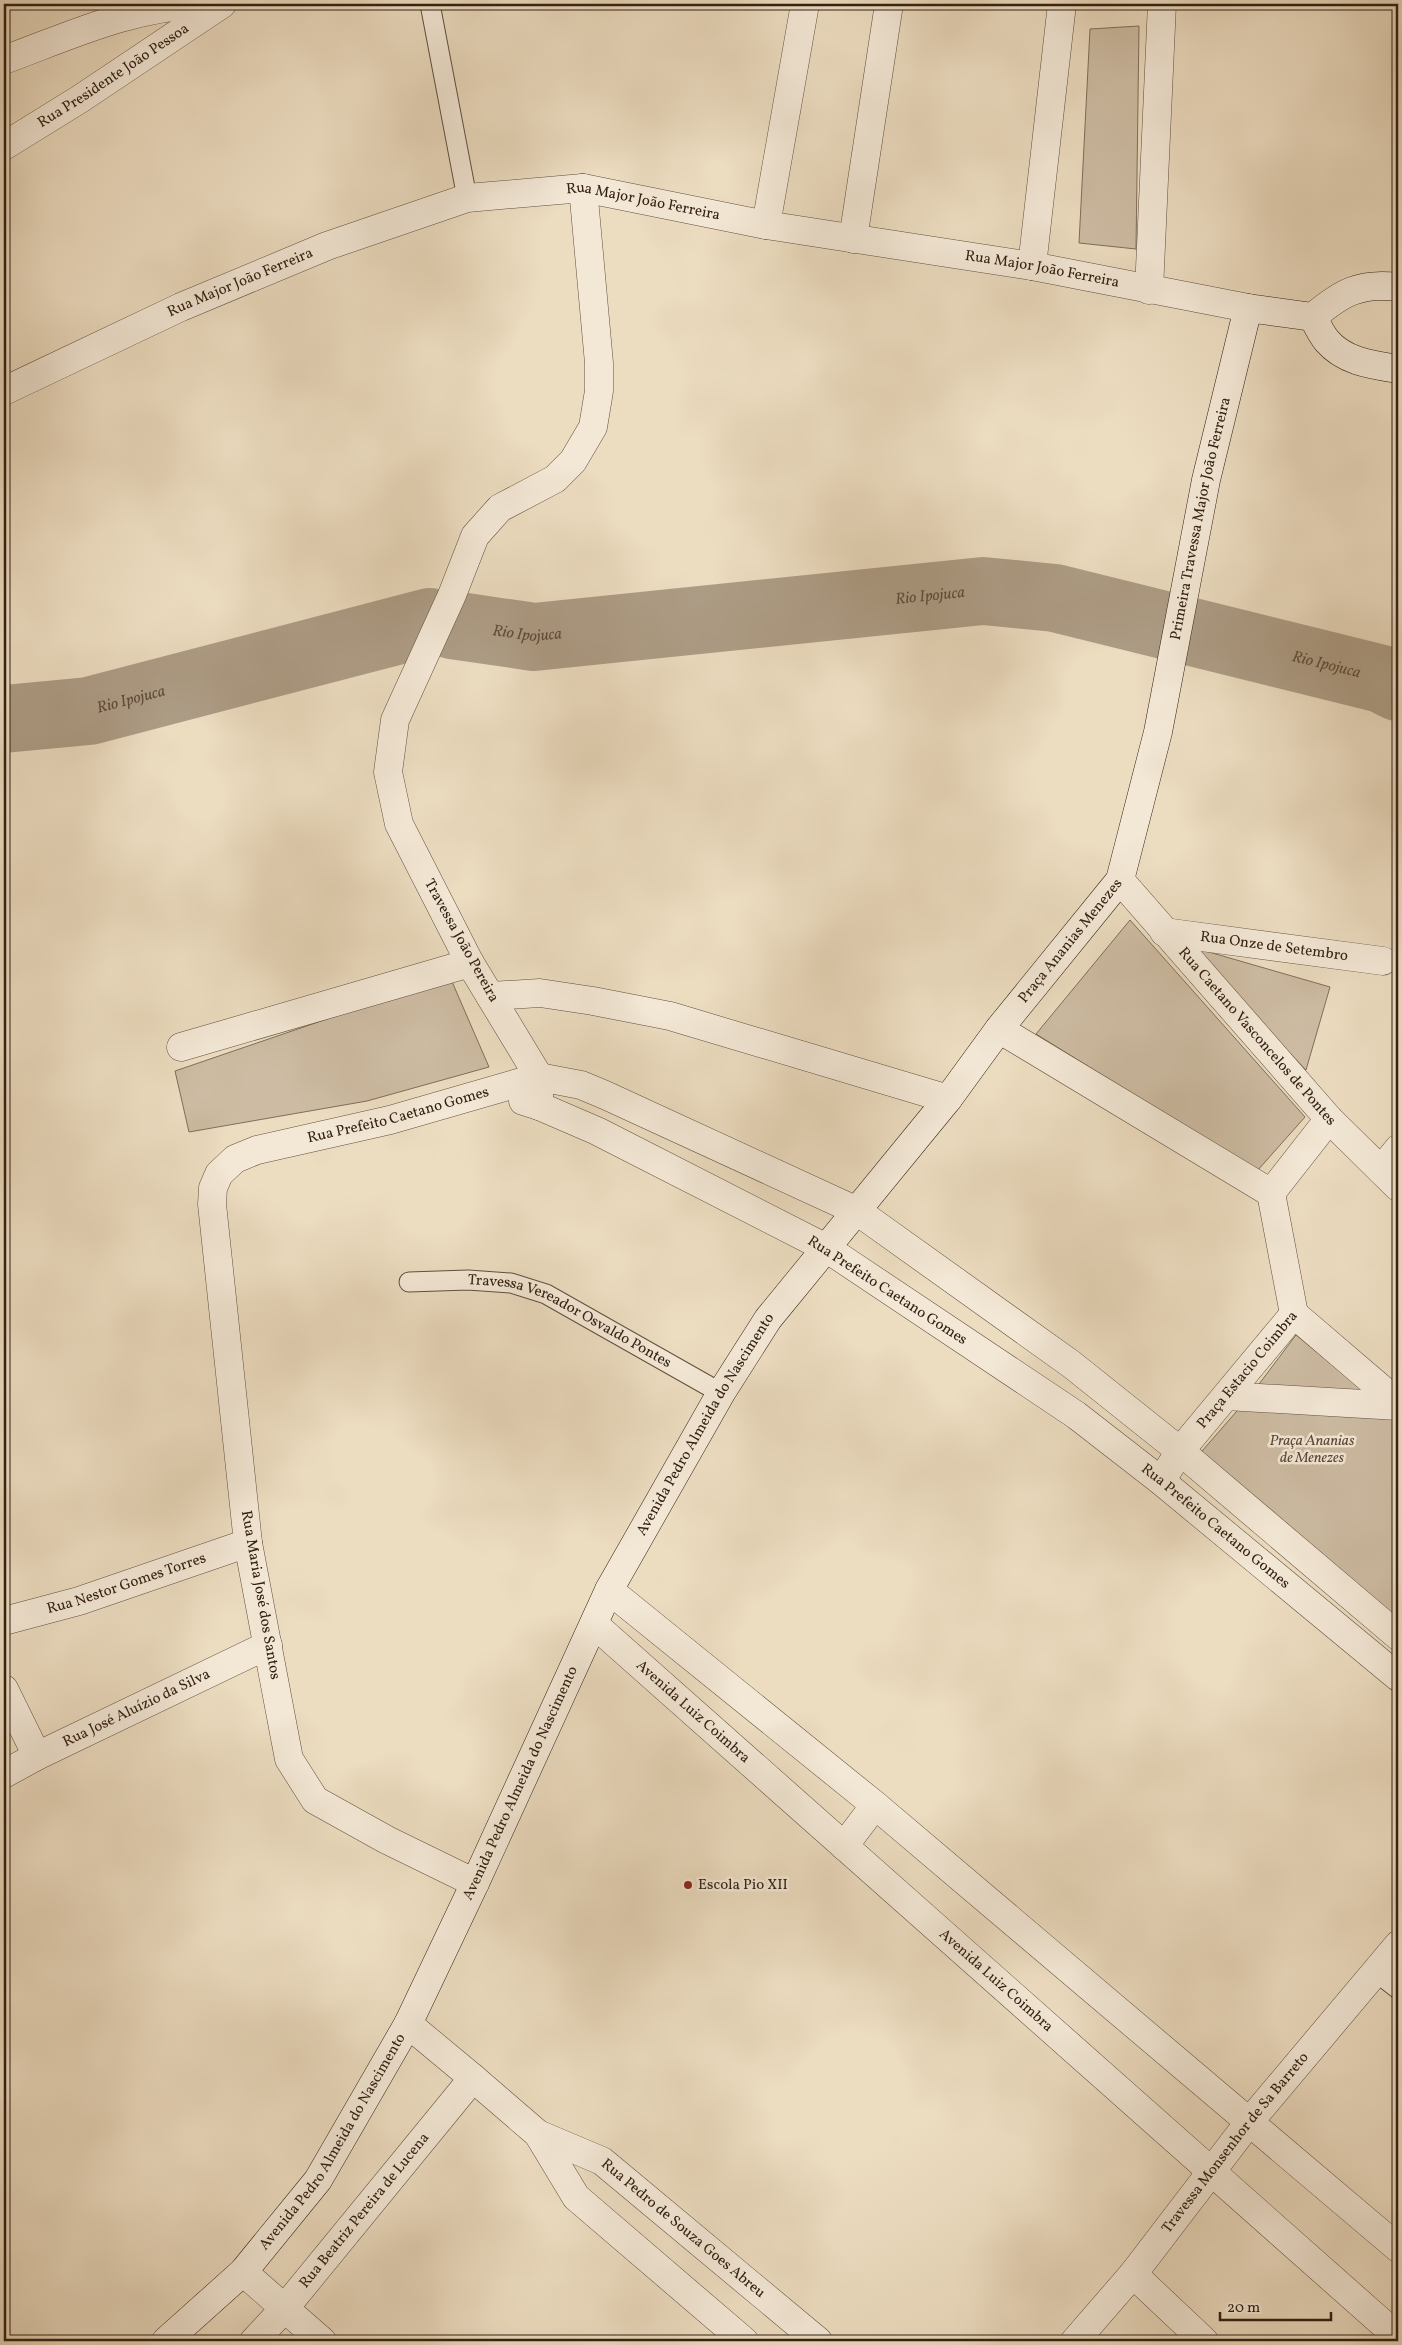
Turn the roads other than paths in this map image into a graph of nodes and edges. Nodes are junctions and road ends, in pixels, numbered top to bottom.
1 (204, 4) edge
2 (222, 4) edge
3 (430, 4) edge
4 (805, 4) edge
5 (889, 4) edge
6 (1062, 4) edge
7 (1162, 4) edge
8 (4, 60) edge
9 (4, 146) edge
10 (583, 188) junction
11 (467, 198) junction
12 (766, 225) junction
13 (853, 239) junction
14 (1032, 266) junction
15 (1398, 287) edge
16 (1149, 290) junction
17 (1248, 308) junction
18 (1313, 317) junction
19 (1398, 368) edge
20 (4, 390) edge
21 (1158, 732) joint
22 (1120, 880) junction
23 (1164, 932) junction
24 (1383, 961) dead end
25 (470, 963) junction
26 (490, 996) junction
27 (999, 1028) junction
28 (181, 1047) dead end
29 (539, 1077) junction
30 (493, 1092) junction
31 (948, 1099) junction
32 (539, 1106) junction
33 (1329, 1119) junction
34 (1398, 1149) edge
35 (219, 1174) joint
36 (1390, 1178) edge
37 (1270, 1193) junction
38 (857, 1211) junction
39 (826, 1248) junction
40 (410, 1282) dead end
41 (1294, 1314) junction
42 (1071, 1364) junction
43 (721, 1393) junction
44 (1226, 1396) junction
45 (1054, 1400) junction
46 (1398, 1404) edge
47 (1180, 1451) junction
48 (1161, 1480) junction
49 (248, 1543) junction
50 (609, 1590) junction
51 (4, 1621) edge
52 (594, 1625) junction
53 (1398, 1636) edge
54 (268, 1645) junction
55 (1398, 1677) edge
56 (4, 1689) edge
57 (37, 1756) junction
58 (4, 1774) edge
59 (875, 1805) junction
60 (844, 1846) junction
61 (475, 1883) junction
62 (1398, 1945) edge
63 (1376, 1972) junction
64 (1398, 1989) edge
65 (408, 2024) junction
66 (474, 2078) junction
67 (1250, 2122) junction
68 (538, 2134) junction
69 (1211, 2171) junction
70 (1398, 2248) edge
71 (243, 2272) junction
72 (1133, 2274) junction
73 (284, 2309) junction
74 (1398, 2337) edge
75 (812, 2339) edge
76 (166, 2341) edge
77 (254, 2341) edge
78 (322, 2341) edge
79 (744, 2341) edge
80 (1075, 2341) edge
81 (1204, 2341) edge

1 - 8 street
2 - 9 street, Rua Presidente João Pessoa
3 - 11 lane
4 - 12 street
5 - 13 street
6 - 14 street
7 - 16 street
10 - 11 street, Rua Major João Ferreira
10 - 12 street, Rua Major João Ferreira
10 - 25 street, Travessa João Pereira
11 - 20 street, Rua Major João Ferreira
12 - 13 street, Rua Major João Ferreira
13 - 14 street, Rua Major João Ferreira
14 - 16 street, Rua Major João Ferreira
15 - 18 street
16 - 17 street, Rua Major João Ferreira
17 - 18 street, Rua Major João Ferreira
17 - 21 street, Primeira Travessa Major João Ferreira
18 - 19 street
21 - 22 street, Praça Ananias Menezes
22 - 23 street, Rua Caetano Vasconcelos de Pontes
22 - 27 street, Praça Ananias Menezes
23 - 24 street, Rua Onze de Setembro
23 - 33 street, Rua Caetano Vasconcelos de Pontes
25 - 26 street, Travessa João Pereira
25 - 28 street
26 - 29 street, Travessa João Pereira
26 - 31 street
27 - 31 street, Praça Ananias Menezes
27 - 37 street
29 - 30 street
29 - 32 street
29 - 38 street
30 - 32 street, Rua Prefeito Caetano Gomes
30 - 35 street, Rua Prefeito Caetano Gomes
31 - 38 street, Praça Ananias Menezes
32 - 39 street, Rua Prefeito Caetano Gomes
33 - 36 street, Rua Caetano Vasconcelos de Pontes
33 - 37 street
34 - 36 street
35 - 49 street, Rua Maria José dos Santos
37 - 41 street, Praça Estacio Coimbra
38 - 39 street, Avenida Pedro Almeida do Nascimento
38 - 42 street
39 - 43 street, Avenida Pedro Almeida do Nascimento
39 - 45 street, Rua Prefeito Caetano Gomes
40 - 43 lane, Travessa Vereador Osvaldo Pontes
41 - 44 street, Praça Estacio Coimbra
41 - 46 street
42 - 45 street
42 - 47 street
43 - 50 street, Avenida Pedro Almeida do Nascimento
44 - 46 street
44 - 47 street, Praça Estacio Coimbra
45 - 48 street, Rua Prefeito Caetano Gomes
47 - 48 street, Praça Estacio Coimbra
47 - 53 street
48 - 55 street, Rua Prefeito Caetano Gomes
49 - 51 street, Rua Nestor Gomes Torres
49 - 54 street, Rua Maria José dos Santos
50 - 52 street, Avenida Pedro Almeida do Nascimento
50 - 59 street
52 - 60 street, Avenida Luiz Coimbra
52 - 61 street, Avenida Pedro Almeida do Nascimento
54 - 57 street, Rua José Aluízio da Silva
54 - 61 street, Rua Maria José dos Santos
56 - 57 street
57 - 58 street, Rua José Aluízio da Silva
59 - 60 street
59 - 67 street
60 - 69 street, Avenida Luiz Coimbra
61 - 65 street, Avenida Pedro Almeida do Nascimento
62 - 63 street, Travessa Monsenhor de Sa Barreto
63 - 64 lane
63 - 67 street, Travessa Monsenhor de Sa Barreto
65 - 66 street, Rua Pedro de Souza Goes Abreu
65 - 71 street, Avenida Pedro Almeida do Nascimento
66 - 68 street, Rua Pedro de Souza Goes Abreu
66 - 73 street, Rua Beatriz Pereira de Lucena
67 - 69 street, Travessa Monsenhor de Sa Barreto
67 - 70 street
68 - 75 street, Rua Pedro de Souza Goes Abreu
68 - 79 street, Rua Pedro de Souza Goes Abreu
69 - 72 street, Travessa Monsenhor de Sa Barreto
69 - 74 street, Avenida Luiz Coimbra
71 - 73 street
71 - 76 street, Avenida Pedro Almeida do Nascimento
72 - 80 street, Travessa Monsenhor de Sa Barreto
72 - 81 street
73 - 77 street, Rua Beatriz Pereira de Lucena
73 - 78 street

